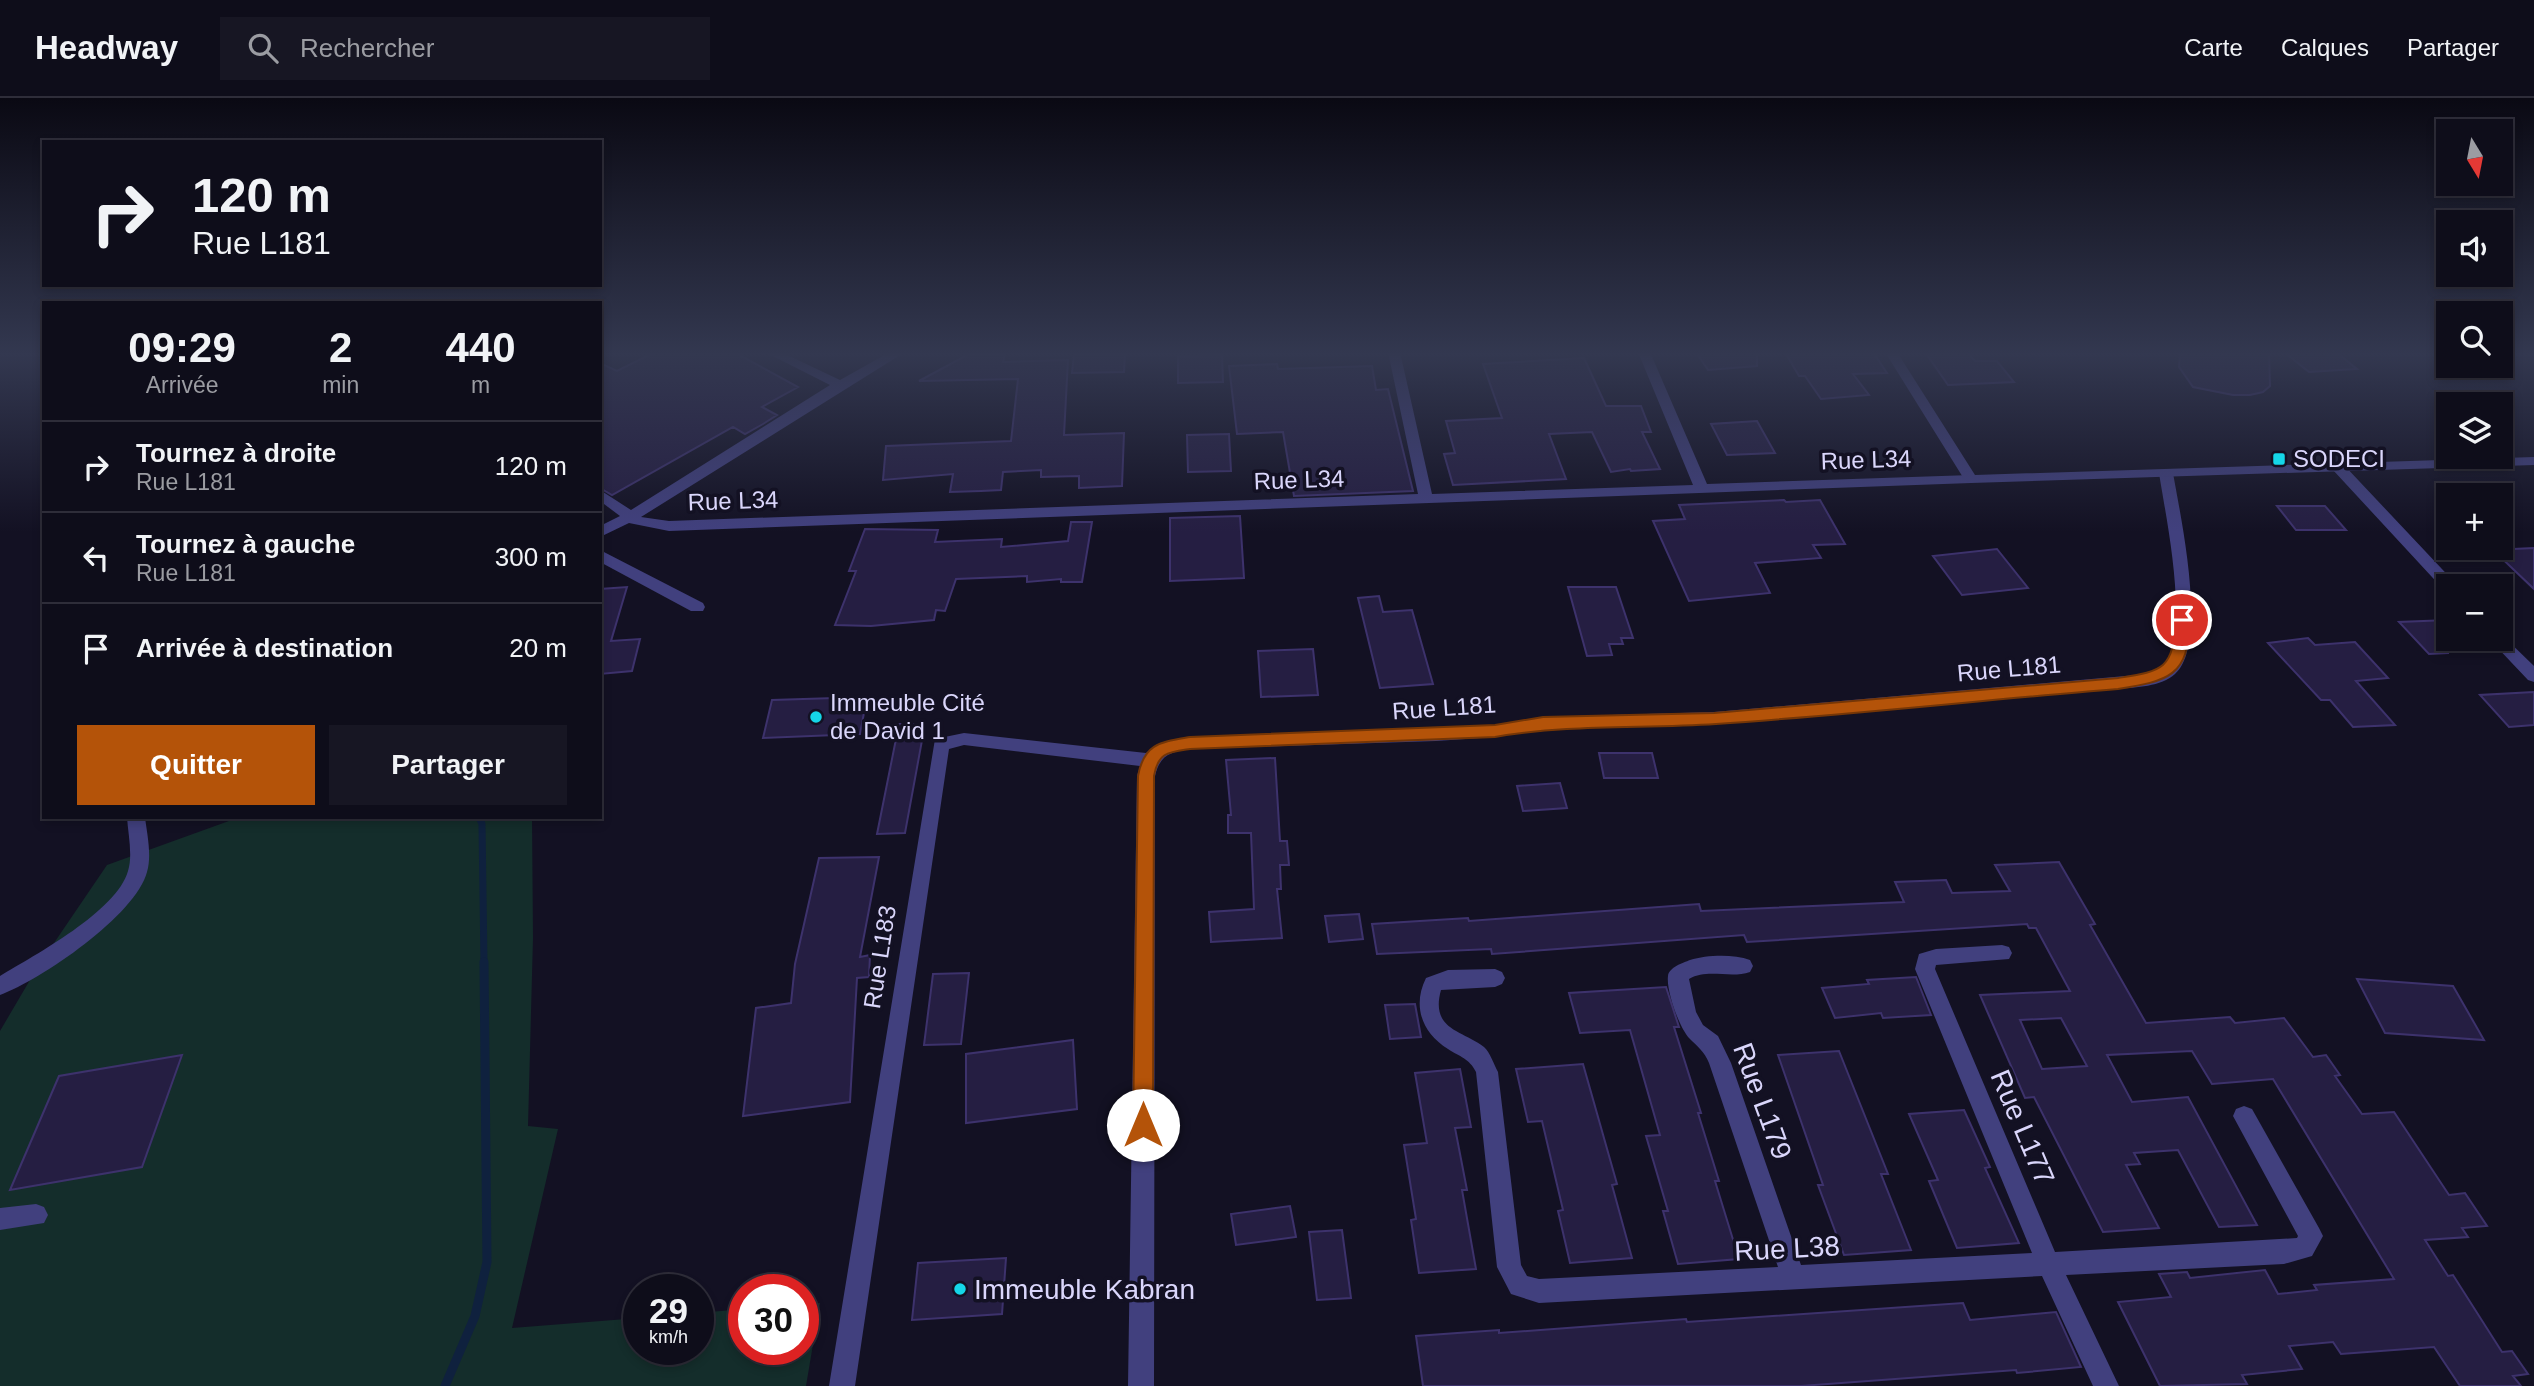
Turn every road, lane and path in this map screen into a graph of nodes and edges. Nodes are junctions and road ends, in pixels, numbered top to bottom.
1 (797, 412) edge
2 (1407, 412) edge
3 (1669, 412) edge
4 (1929, 412) edge
5 (2534, 461) edge
6 (2338, 467) junction
7 (2166, 473) junction
8 (1971, 479) junction
9 (1702, 489) junction
10 (602, 495) edge
11 (1426, 498) junction
12 (633, 515) junction
13 (602, 531) edge
14 (602, 556) edge
15 (2438, 574) edge
16 (697, 607) dead end
17 (2510, 651) edge
18 (2534, 676) edge
19 (1149, 760) junction
20 (136, 819) edge
21 (2002, 953) dead end
22 (1743, 966) dead end
23 (1495, 978) dead end
24 (0, 986) edge
25 (2244, 1116) dead end
26 (36, 1215) dead end
27 (0, 1219) edge
28 (2049, 1265) junction
29 (1794, 1278) junction
30 (842, 1386) edge
31 (1141, 1386) edge
32 (2106, 1386) edge

1 - 12 street
2 - 11 street
3 - 9 street
4 - 8 street
5 - 6 street, Rue L34
6 - 7 street, Rue L34
6 - 15 street
7 - 8 street, Rue L34
7 - 19 street, Rue L181
8 - 9 street, Rue L34
9 - 11 street, Rue L34
10 - 12 street, Rue L34
11 - 12 street, Rue L34
12 - 13 street
14 - 16 street
17 - 18 street
19 - 30 street, Rue L183
19 - 31 street
20 - 24 street
21 - 28 street, Rue L177
22 - 29 street, Rue L179
23 - 29 street, Rue L38
25 - 28 street, Rue L38
26 - 27 street
28 - 29 street, Rue L38
28 - 32 street, Rue L177

